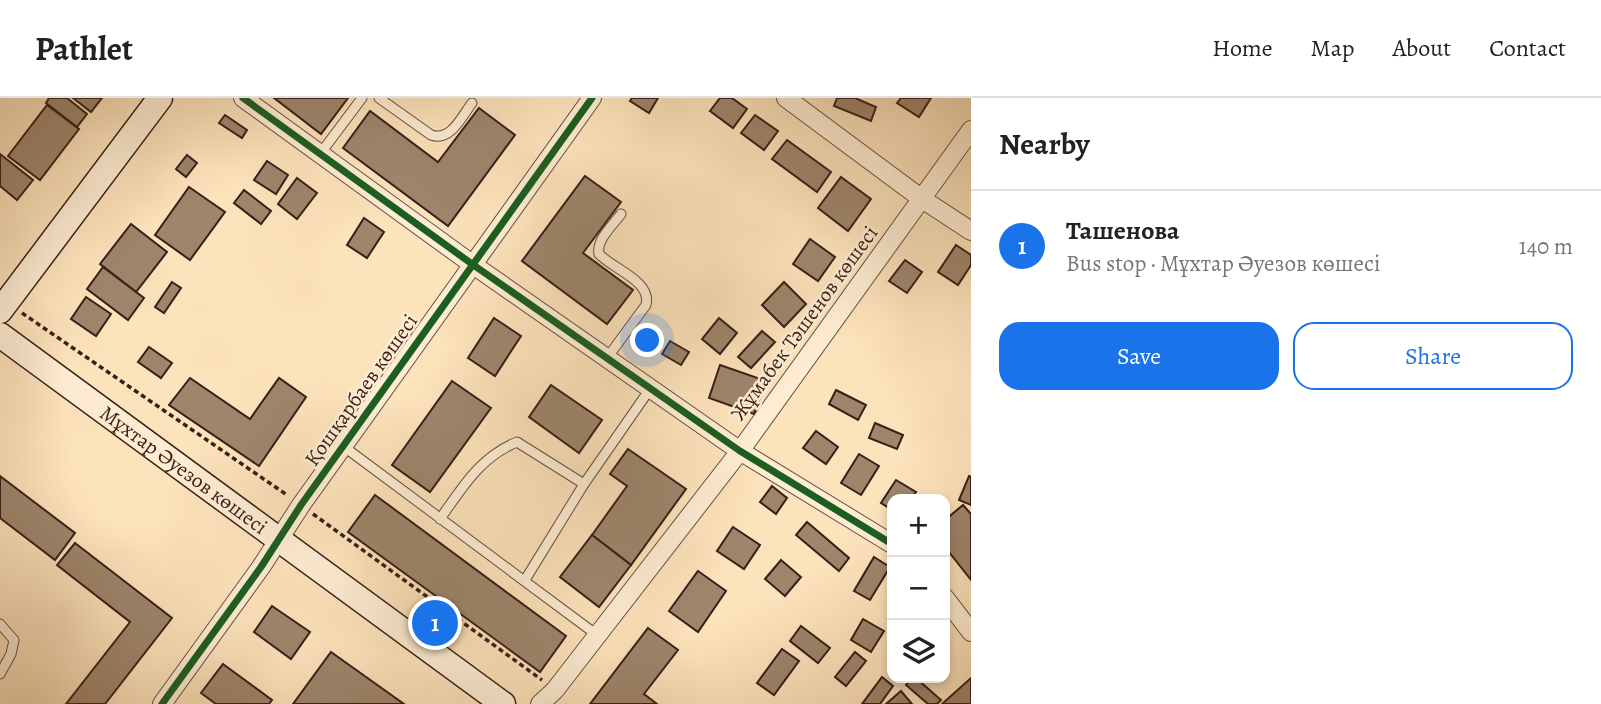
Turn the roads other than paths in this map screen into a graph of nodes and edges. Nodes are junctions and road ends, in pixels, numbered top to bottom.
1 (160, 98) edge
2 (243, 98) edge
3 (362, 98) edge
4 (379, 98) edge
5 (592, 98) edge
6 (786, 98) edge
7 (472, 103) dead end
8 (971, 130) edge
9 (320, 154) junction
10 (922, 199) junction
11 (621, 214) dead end
12 (971, 231) edge
13 (472, 264) junction
14 (0, 311) edge
15 (0, 335) edge
16 (607, 358) junction
17 (650, 388) junction
18 (343, 446) junction
19 (740, 451) junction
20 (584, 484) junction
21 (440, 519) junction
22 (280, 539) junction
23 (887, 541) edge
24 (525, 580) junction
25 (950, 605) edge
26 (0, 624) edge
27 (971, 632) edge
28 (597, 635) junction
29 (0, 674) edge
30 (162, 704) edge
31 (503, 704) edge
32 (540, 704) edge

1 - 14 street
2 - 9 street
3 - 9 lane
4 - 7 lane
5 - 13 street, Қошқарбаев көшесі
6 - 10 street
8 - 10 street, Жұмабек Тәшенов көшесі
9 - 13 street
10 - 12 street
10 - 19 street, Жұмабек Тәшенов көшесі
11 - 16 lane
13 - 16 street
13 - 18 street, Қошқарбаев көшесі
15 - 22 street, Мұхтар Әуезов көшесі
16 - 17 street
17 - 19 street
17 - 20 lane
18 - 21 lane
18 - 22 street, Қошқарбаев көшесі
19 - 23 street
19 - 28 street, Жұмабек Тәшенов көшесі
20 - 21 lane
20 - 24 lane
21 - 24 lane
22 - 30 street, Қошқарбаев көшесі
22 - 31 street, Мұхтар Әуезов көшесі
24 - 28 lane
25 - 27 street
26 - 29 lane
28 - 32 street, Жұмабек Тәшенов көшесі

